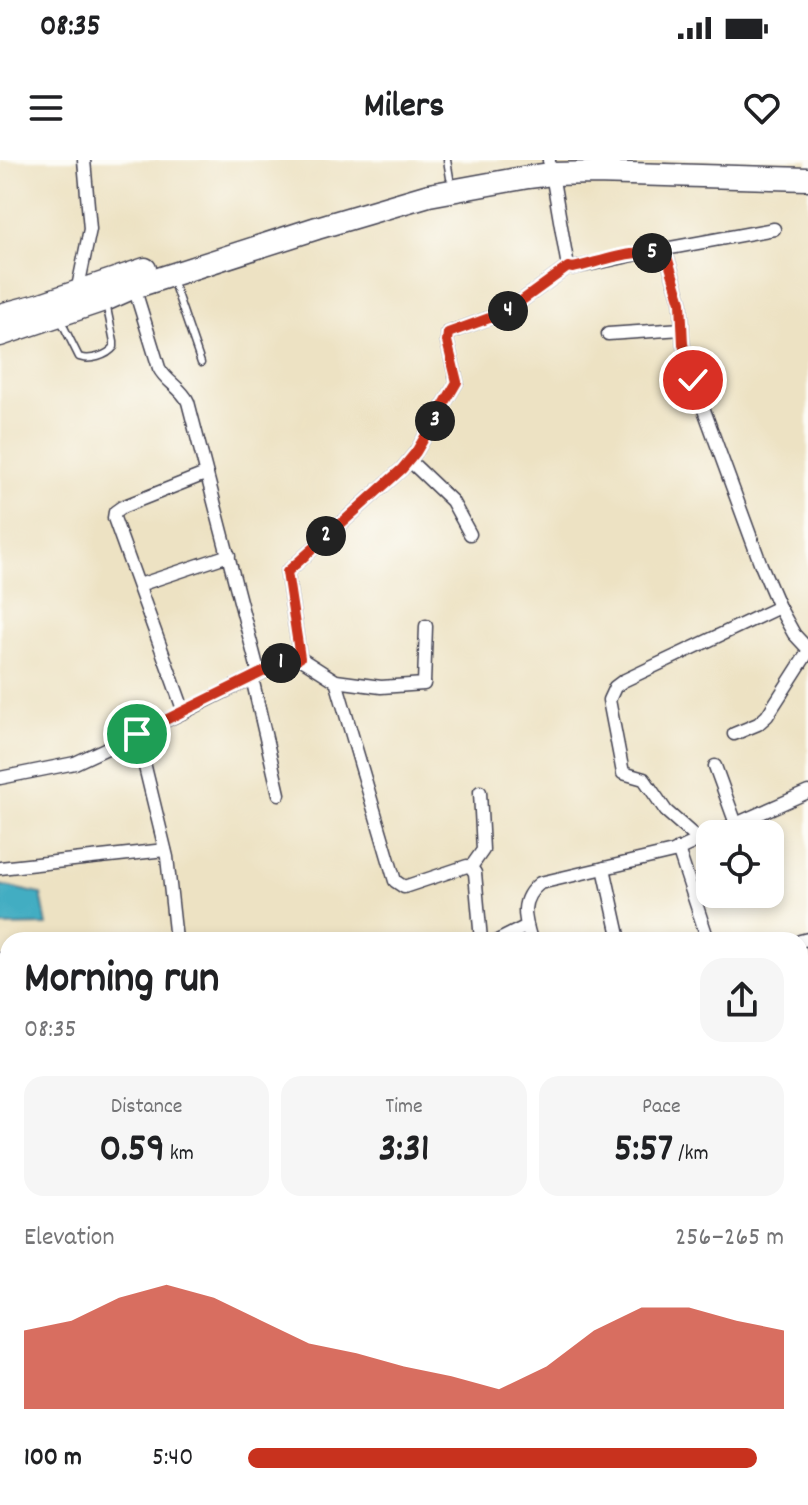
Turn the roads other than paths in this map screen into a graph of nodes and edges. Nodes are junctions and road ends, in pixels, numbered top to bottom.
1 (84, 160) edge
2 (553, 164) edge
3 (442, 178) edge
4 (808, 179) edge
5 (774, 229) dead end
6 (643, 253) junction
7 (568, 267) junction
8 (171, 275) junction
9 (134, 287) junction
10 (77, 292) junction
11 (105, 300) junction
12 (59, 314) junction
13 (0, 315) edge
14 (682, 329) junction
15 (608, 334) dead end
16 (0, 335) edge
17 (201, 363) dead end
18 (410, 461) junction
19 (205, 474) junction
20 (470, 534) dead end
21 (229, 555) junction
22 (139, 585) junction
23 (779, 607) junction
24 (426, 626) dead end
25 (808, 651) edge
26 (300, 658) junction
27 (256, 676) junction
28 (336, 681) junction
29 (184, 712) junction
30 (137, 734) junction
31 (734, 734) dead end
32 (715, 766) dead end
33 (0, 778) edge
34 (480, 792) dead end
35 (808, 792) edge
36 (279, 794) dead end
37 (735, 820) edge
38 (745, 820) edge
39 (696, 829) edge
40 (696, 841) edge
41 (678, 849) junction
42 (165, 850) junction
43 (471, 867) junction
44 (0, 868) edge
45 (604, 868) junction
46 (527, 926) junction
47 (175, 932) edge
48 (480, 932) edge
49 (515, 932) edge
50 (529, 932) edge
51 (618, 932) edge
52 (705, 932) edge

1 - 10 street
2 - 3 highway
2 - 4 highway
2 - 7 street
3 - 8 highway
3 - 10 highway
5 - 6 street
6 - 7 street
6 - 14 street
7 - 18 street
8 - 9 highway
8 - 17 lane
9 - 11 highway
9 - 19 street
10 - 13 highway
11 - 12 highway
11 - 12 lane
12 - 16 highway
14 - 15 street
14 - 23 street
18 - 20 street
18 - 26 street
19 - 21 street
19 - 22 street
21 - 22 street
21 - 27 street
22 - 29 street
23 - 25 street
23 - 39 street
24 - 28 street
25 - 31 street
26 - 27 street
26 - 28 street
27 - 29 street
27 - 36 street
28 - 43 street
29 - 30 street
30 - 33 street
30 - 42 street
32 - 37 street
34 - 43 street
35 - 38 street
40 - 41 street
41 - 45 street
41 - 52 street
42 - 44 street
42 - 47 street
43 - 48 street
45 - 46 street
45 - 51 street
46 - 49 street
46 - 50 street

